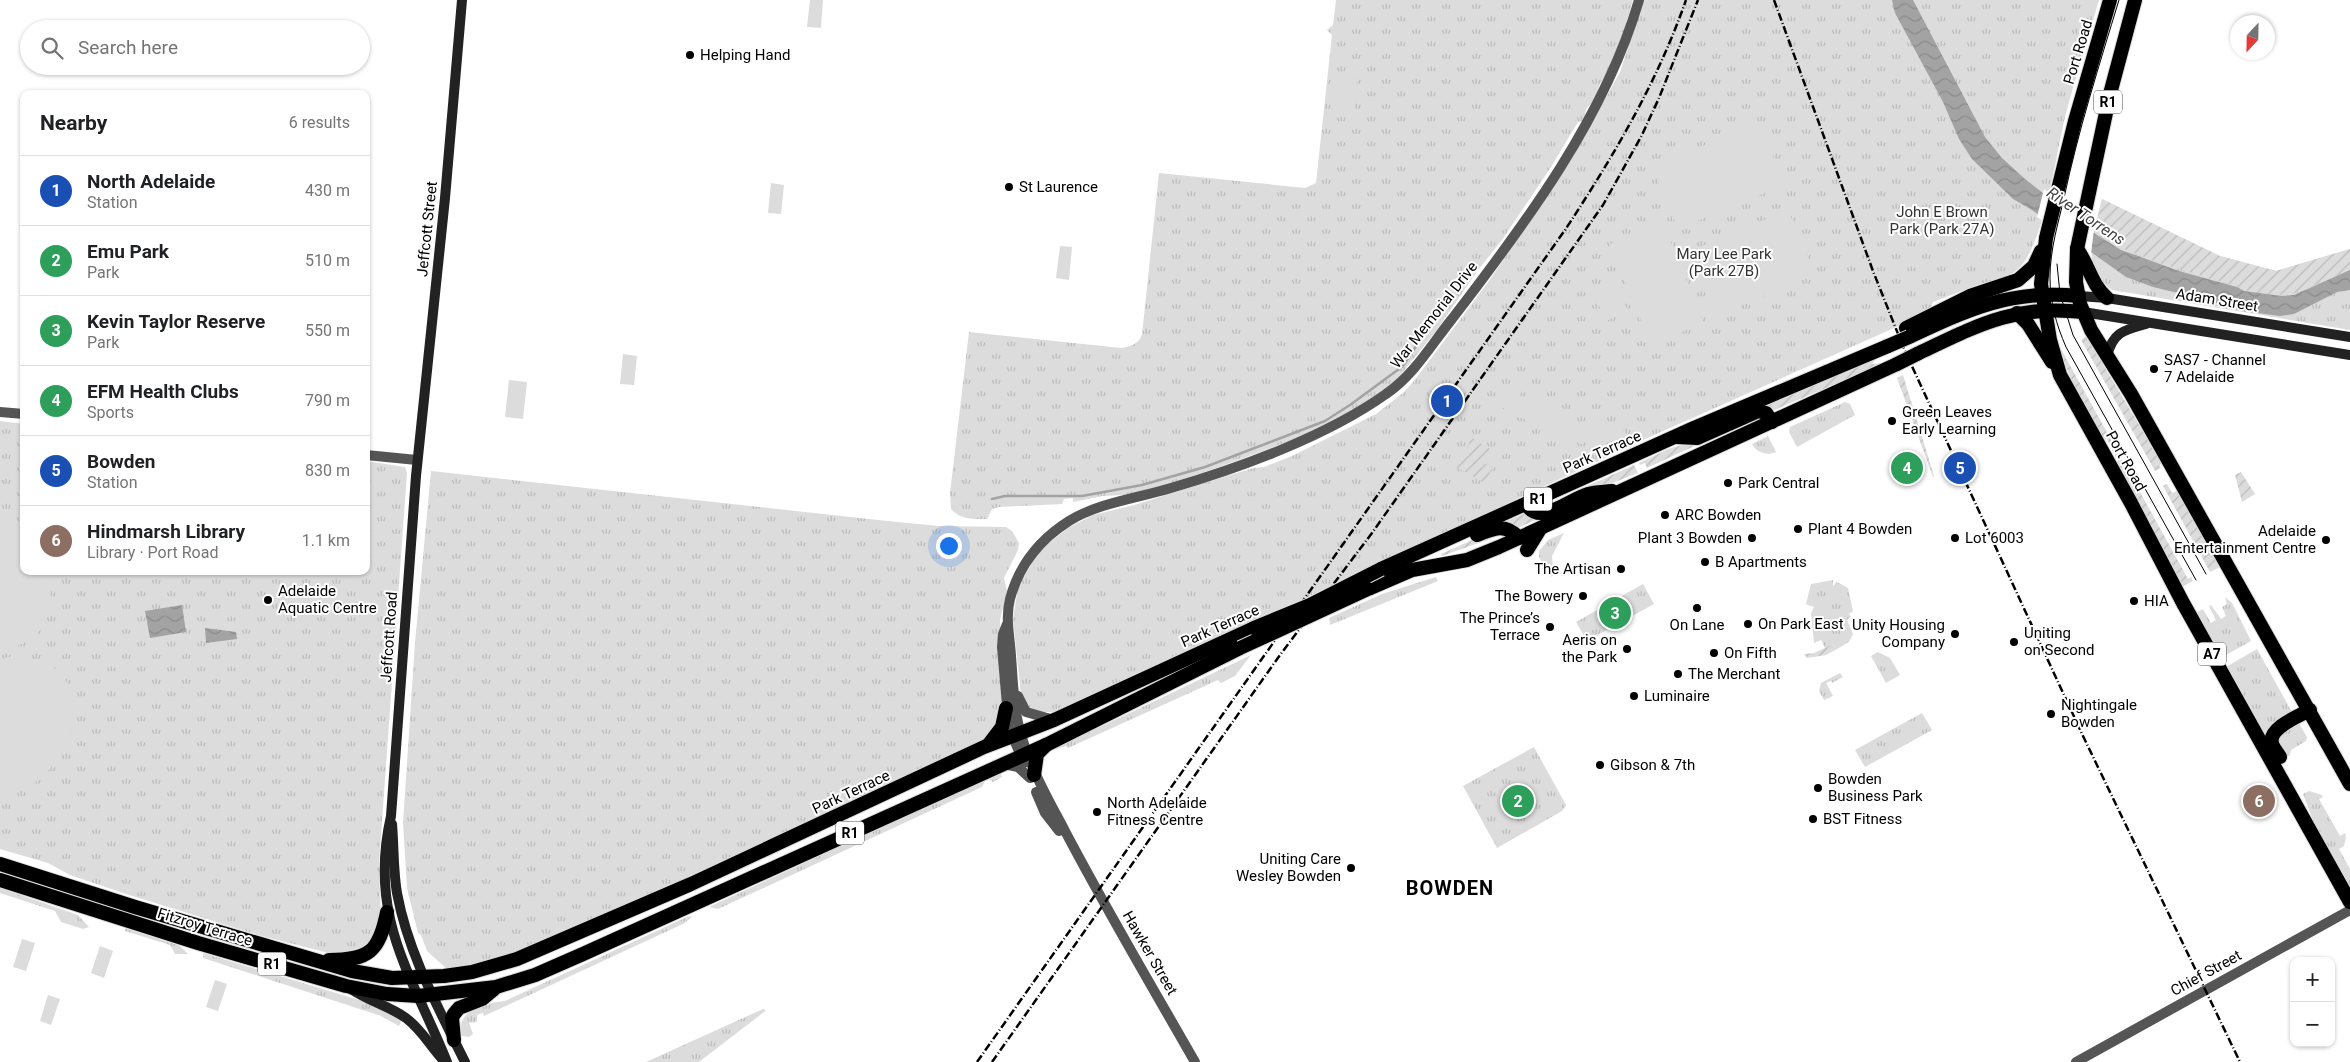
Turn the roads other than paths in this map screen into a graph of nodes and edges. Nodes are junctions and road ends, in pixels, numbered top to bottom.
1 (462, 0) edge
2 (1640, 0) edge
3 (2110, 0) edge
4 (2135, 0) edge
5 (2046, 238) junction
6 (2077, 249) junction
7 (2042, 293) junction
8 (2079, 296) junction
9 (2107, 298) junction
10 (2044, 309) junction
11 (2083, 312) junction
12 (2017, 313) junction
13 (2150, 323) junction
14 (1907, 332) junction
15 (2350, 337) edge
16 (2350, 354) edge
17 (2107, 356) junction
18 (2060, 375) junction
19 (0, 412) edge
20 (20, 414) edge
21 (1772, 422) junction
22 (1674, 437) junction
23 (370, 454) edge
24 (417, 460) junction
25 (1627, 489) junction
26 (1526, 504) junction
27 (1523, 544) junction
28 (1399, 562) junction
29 (1007, 623) junction
30 (1013, 683) junction
31 (1006, 708) junction
32 (2310, 710) junction
33 (1054, 720) junction
34 (1016, 735) junction
35 (1046, 745) junction
36 (984, 747) junction
37 (1024, 755) junction
38 (1000, 765) junction
39 (1032, 776) junction
40 (2350, 784) edge
41 (2286, 787) junction
42 (391, 816) junction
43 (0, 864) edge
44 (0, 876) edge
45 (42, 878) junction
46 (0, 880) edge
47 (14, 885) junction
48 (2350, 902) edge
49 (134, 907) junction
50 (92, 910) junction
51 (2350, 910) edge
52 (387, 912) junction
53 (198, 943) junction
54 (311, 960) junction
55 (424, 977) junction
56 (409, 978) junction
57 (346, 986) junction
58 (496, 988) junction
59 (425, 995) junction
60 (454, 1040) junction
61 (446, 1062) edge
62 (465, 1062) edge
63 (1195, 1062) edge
64 (2076, 1062) edge

1 - 24 main road, Jeffcott Street
2 - 29 street, War Memorial Drive
3 - 5 highway, Port Road / R1
4 - 6 highway, R1
5 - 7 highway, Port Road
5 - 14 highway, R1
6 - 8 highway, R1
6 - 9 highway
7 - 8 highway, Park Terrace
7 - 10 highway, Port Road / A7
7 - 14 highway, Park Terrace
8 - 9 main road, Adam Street
8 - 11 highway, R1
9 - 15 main road, Adam Street
10 - 11 highway, R1
10 - 12 highway, Park Terrace / R1
10 - 18 highway, Port Road / A7
11 - 13 main road
11 - 17 highway
12 - 18 highway
12 - 21 highway, Park Terrace / R1, bridge
13 - 16 main road
13 - 17 main road
14 - 22 highway, Park Terrace / R1, bridge
17 - 32 highway
18 - 41 highway, Port Road / A7
19 - 20 street
21 - 22 highway
21 - 25 highway, Park Terrace / R1
22 - 26 highway, Park Terrace / R1
23 - 24 street
24 - 42 main road, Jeffcott Road
25 - 26 highway
25 - 27 highway, Park Terrace / R1
26 - 28 highway, Park Terrace / R1
27 - 28 highway
27 - 35 highway, Park Terrace / R1, bridge
28 - 33 highway, Park Terrace / R1, bridge
29 - 30 street, War Memorial Drive
29 - 31 street, War Memorial Drive
30 - 33 street
30 - 34 street, War Memorial Drive
31 - 34 street, War Memorial Drive
31 - 36 highway
32 - 40 highway
32 - 41 highway
33 - 34 highway, Park Terrace / R1
34 - 36 highway, Park Terrace / R1
34 - 37 street, Hawker Street
35 - 37 highway, Park Terrace / R1
35 - 39 highway
36 - 55 highway, Park Terrace / R1
37 - 38 highway, Park Terrace / R1
37 - 39 street, Hawker Street
38 - 39 street
38 - 58 highway, Park Terrace / R1
39 - 63 street, Hawker Street
41 - 48 highway, Port Road / A7
42 - 52 main road, Jeffcott Road
42 - 55 main road, Jeffcott Road
43 - 45 highway, Fitzroy Terrace / R1
44 - 47 highway
45 - 49 highway, Fitzroy Terrace / R1
45 - 50 highway
46 - 47 highway, Fitzroy Terrace / R1
47 - 50 highway, Fitzroy Terrace / R1
49 - 53 highway
49 - 54 highway, Fitzroy Terrace / R1
50 - 53 highway, Fitzroy Terrace / R1
51 - 64 street, Chief Street
52 - 54 highway
52 - 56 main road, Jeffcott Road
53 - 57 highway, Fitzroy Terrace / R1
54 - 56 highway, Fitzroy Terrace / R1
55 - 56 highway, Park Terrace / R1
55 - 59 main road, Jeffcott Road
56 - 59 main road, Jeffcott Road
57 - 59 highway, Fitzroy Terrace / R1
57 - 61 main road
58 - 59 highway, Park Terrace / R1
58 - 60 highway
59 - 60 main road
59 - 61 main road
60 - 62 main road

